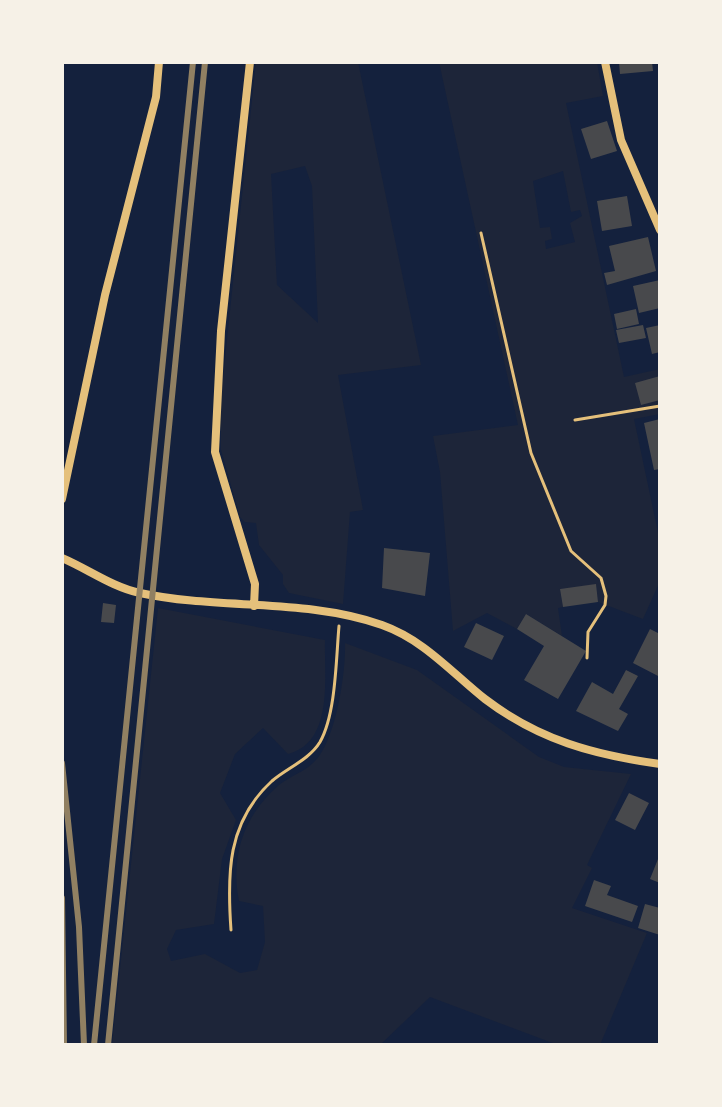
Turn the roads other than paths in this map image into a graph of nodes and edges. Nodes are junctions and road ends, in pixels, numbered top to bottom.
1 (159, 62) edge
2 (250, 62) edge
3 (605, 62) edge
4 (660, 230) edge
5 (62, 499) edge
6 (62, 558) edge
7 (254, 606) junction
8 (659, 762) edge

1 - 5 street
2 - 7 street
3 - 4 street
6 - 7 street
7 - 8 street

